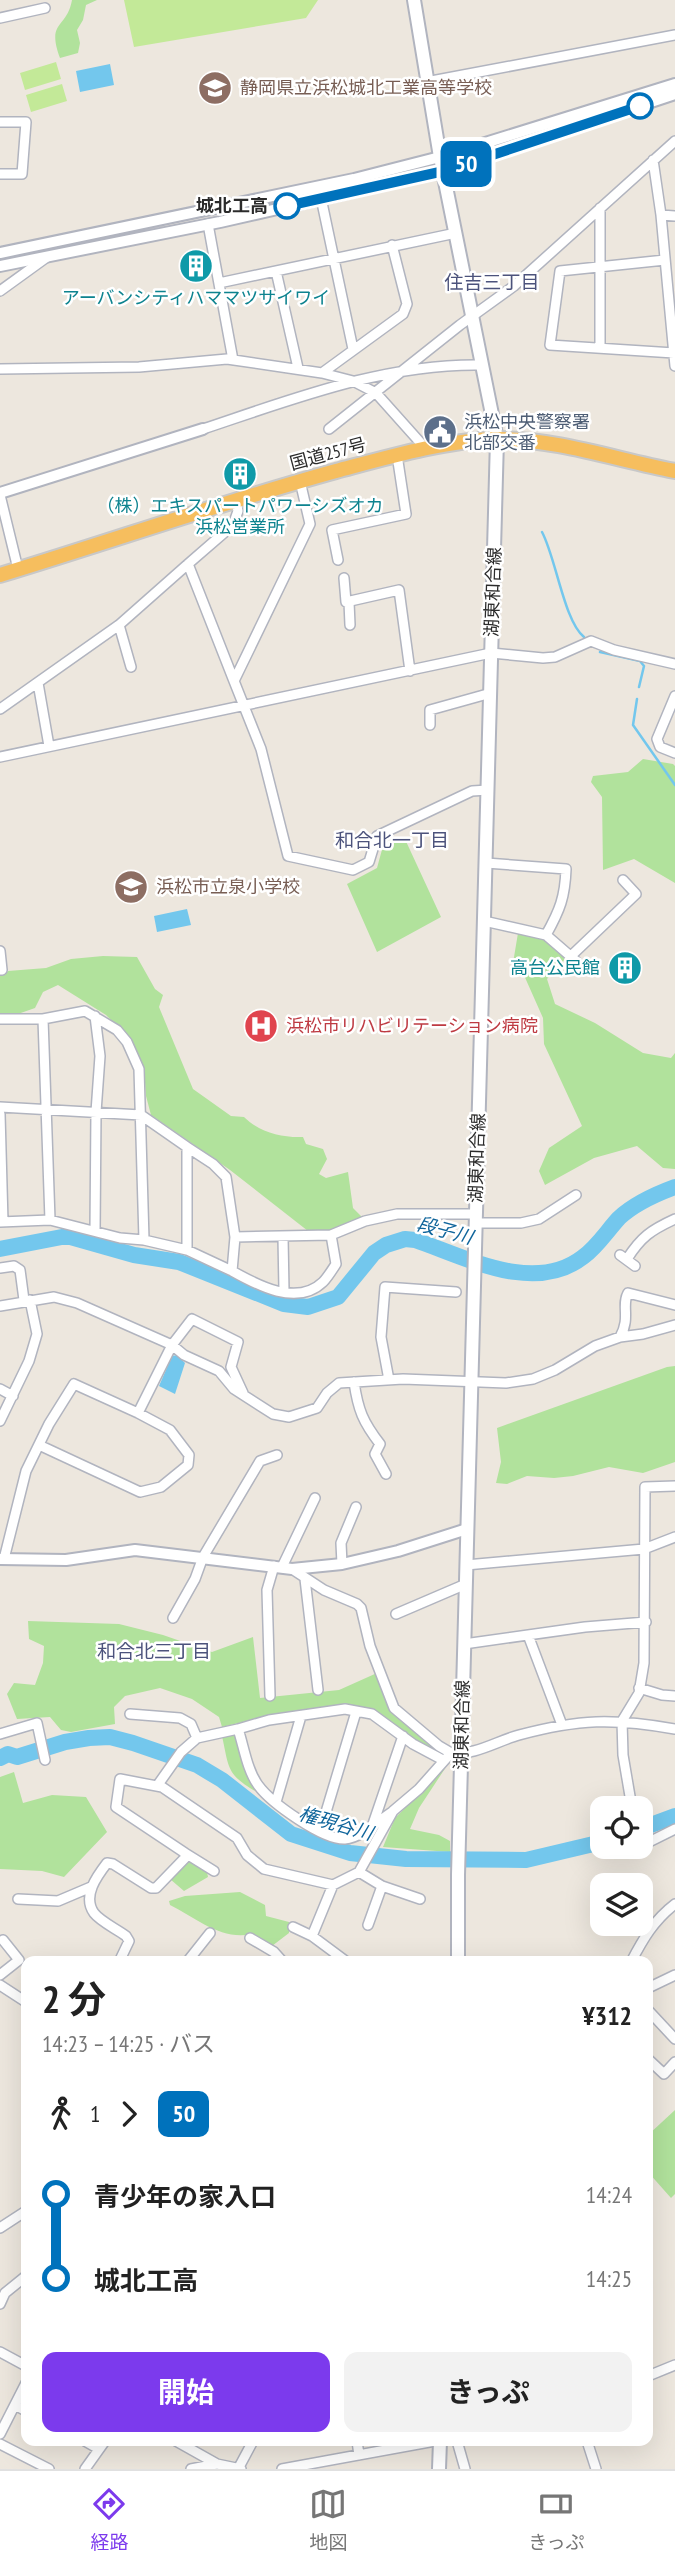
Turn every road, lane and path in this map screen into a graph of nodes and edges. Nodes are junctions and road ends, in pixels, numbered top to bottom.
1 (414, 0) edge
2 (45, 8) dead end
3 (0, 18) edge
4 (675, 34) edge
5 (426, 82) junction
6 (675, 84) edge
7 (675, 94) edge
8 (0, 122) edge
9 (675, 141) edge
10 (440, 158) junction
11 (653, 160) junction
12 (444, 171) junction
13 (0, 174) edge
14 (321, 198) junction
15 (600, 208) junction
16 (661, 215) junction
17 (675, 216) edge
18 (208, 224) junction
19 (456, 233) junction
20 (392, 245) junction
21 (0, 253) edge
22 (48, 256) junction
23 (334, 258) junction
24 (668, 263) edge
25 (0, 266) edge
26 (600, 266) junction
27 (276, 271) junction
28 (219, 283) junction
29 (0, 291) edge
30 (672, 301) edge
31 (472, 316) junction
32 (600, 348) junction
33 (354, 349) junction
34 (674, 353) edge
35 (233, 360) junction
36 (482, 365) junction
37 (675, 366) edge
38 (298, 368) junction
39 (0, 369) edge
40 (406, 369) junction
41 (322, 373) junction
42 (353, 381) junction
43 (376, 393) junction
44 (203, 429) joint
45 (329, 429) dead end
46 (497, 439) junction
47 (426, 449) junction
48 (397, 455) junction
49 (675, 471) edge
50 (300, 481) junction
51 (0, 494) edge
52 (236, 500) junction
53 (338, 560) dead end
54 (188, 564) junction
55 (18, 569) junction
56 (0, 575) edge
57 (344, 578) dead end
58 (349, 602) junction
59 (118, 625) junction
60 (350, 625) dead end
61 (491, 653) junction
62 (675, 664) edge
63 (131, 667) dead end
64 (410, 671) junction
65 (234, 681) junction
66 (38, 683) junction
67 (491, 693) junction
68 (675, 696) edge
69 (243, 706) junction
70 (0, 709) edge
71 (430, 725) dead end
72 (49, 746) junction
73 (675, 753) edge
74 (0, 757) edge
75 (488, 790) junction
76 (486, 863) junction
77 (622, 880) dead end
78 (484, 921) junction
79 (546, 934) junction
80 (0, 951) edge
81 (0, 970) edge
82 (95, 1016) junction
83 (0, 1019) edge
84 (43, 1019) junction
85 (0, 1107) edge
86 (48, 1110) junction
87 (96, 1111) junction
88 (0, 1114) edge
89 (141, 1115) junction
90 (187, 1147) junction
91 (576, 1195) dead end
92 (475, 1219) junction
93 (675, 1219) edge
94 (50, 1220) junction
95 (2, 1222) edge
96 (95, 1231) junction
97 (331, 1234) junction
98 (235, 1237) junction
99 (283, 1237) junction
100 (144, 1240) junction
101 (187, 1250) junction
102 (627, 1260) dead end
103 (0, 1268) edge
104 (232, 1271) junction
105 (284, 1291) junction
106 (456, 1292) dead end
107 (27, 1300) junction
108 (675, 1305) edge
109 (0, 1306) edge
110 (675, 1325) edge
111 (620, 1337) junction
112 (172, 1345) junction
113 (389, 1380) junction
114 (472, 1381) junction
115 (354, 1382) junction
116 (0, 1390) edge
117 (244, 1395) junction
118 (13, 1396) junction
119 (138, 1413) junction
120 (0, 1421) edge
121 (39, 1445) junction
122 (277, 1455) dead end
123 (386, 1474) dead end
124 (675, 1486) edge
125 (315, 1498) dead end
126 (356, 1507) dead end
127 (467, 1530) junction
128 (675, 1537) edge
129 (644, 1549) junction
130 (203, 1556) junction
131 (2, 1559) edge
132 (342, 1564) junction
133 (466, 1565) junction
134 (283, 1567) junction
135 (305, 1579) junction
136 (466, 1584) junction
137 (396, 1614) dead end
138 (173, 1618) dead end
139 (646, 1622) junction
140 (528, 1635) junction
141 (464, 1644) junction
142 (639, 1688) junction
143 (318, 1690) dead end
144 (270, 1696) dead end
145 (675, 1696) edge
146 (356, 1712) junction
147 (130, 1714) dead end
148 (301, 1716) junction
149 (622, 1721) junction
150 (562, 1725) junction
151 (238, 1729) junction
152 (675, 1729) edge
153 (0, 1734) edge
154 (403, 1736) junction
155 (197, 1738) junction
156 (456, 1754) junction
157 (45, 1760) dead end
158 (443, 1760) junction
159 (157, 1786) junction
160 (630, 1796) edge
161 (275, 1802) junction
162 (393, 1811) junction
163 (373, 1824) junction
164 (675, 1829) edge
165 (320, 1832) junction
166 (653, 1840) edge
167 (185, 1853) junction
168 (361, 1868) junction
169 (214, 1871) dead end
170 (333, 1885) junction
171 (382, 1886) junction
172 (91, 1887) junction
173 (18, 1899) dead end
174 (420, 1899) dead end
175 (675, 1904) edge
176 (368, 1925) dead end
177 (293, 1927) dead end
178 (210, 1933) dead end
179 (312, 1936) junction
180 (250, 1938) dead end
181 (3, 1940) dead end
182 (122, 1956) edge
183 (192, 1956) edge
184 (278, 1956) edge
185 (339, 1956) edge
186 (458, 1956) edge
187 (634, 1956) edge
188 (0, 1975) edge
189 (675, 1975) edge
190 (0, 1985) edge
191 (653, 1986) edge
192 (21, 1999) edge
193 (653, 2015) edge
194 (675, 2039) edge
195 (675, 2062) edge
196 (653, 2064) edge
197 (21, 2214) edge
198 (0, 2228) edge
199 (21, 2280) edge
200 (0, 2304) edge
201 (0, 2352) edge
202 (21, 2363) edge
203 (675, 2365) edge
204 (653, 2374) edge
205 (21, 2393) edge
206 (15, 2405) junction
207 (21, 2408) edge
208 (0, 2434) edge
209 (0, 2444) edge
210 (101, 2446) edge
211 (185, 2446) edge
212 (251, 2446) edge
213 (357, 2446) edge
214 (411, 2446) edge
215 (438, 2446) edge
216 (458, 2446) edge
217 (588, 2446) edge
218 (357, 2456) junction
219 (217, 2464) junction
220 (309, 2467) edge
221 (49, 2469) edge
222 (85, 2469) edge
223 (191, 2469) edge
224 (240, 2469) edge
225 (282, 2469) edge
226 (353, 2469) edge
227 (439, 2469) edge
228 (465, 2469) edge
229 (596, 2469) edge

1 - 5 main road, 湖東和合線
2 - 3 street
4 - 5 street
5 - 10 main road, 湖東和合線
6 - 10 street
7 - 12 street
8 - 13 street
9 - 11 street
10 - 12 main road, 湖東和合線
10 - 21 street
11 - 15 street
11 - 16 street
12 - 14 street
12 - 19 main road, 湖東和合線
14 - 18 street
14 - 23 street
15 - 26 street
15 - 31 street
16 - 17 street
16 - 24 street
18 - 22 street
18 - 28 street
19 - 20 street
19 - 31 main road, 湖東和合線
20 - 23 street
20 - 33 street
22 - 25 street
22 - 29 street
23 - 27 street
23 - 33 street
24 - 26 street
24 - 30 street
26 - 32 street
26 - 32 street
27 - 28 street
27 - 38 street
28 - 35 street
30 - 34 street
31 - 36 main road, 湖東和合線
31 - 40 street
32 - 34 street
33 - 41 street
34 - 37 street
35 - 38 street
35 - 39 street
36 - 40 street
36 - 46 main road, 湖東和合線
38 - 41 street
40 - 42 street
40 - 43 street
41 - 42 street
42 - 43 street
42 - 44 street
43 - 45 street
43 - 47 street
44 - 51 street
46 - 47 highway, 国道257号
46 - 49 highway, 国道257号
46 - 61 main road, 湖東和合線
47 - 48 highway, 国道257号
48 - 50 highway, 国道257号
48 - 53 street
50 - 52 highway, 国道257号
50 - 65 street
51 - 55 street
52 - 54 street
52 - 55 highway, 国道257号
54 - 59 street
54 - 65 street
55 - 56 highway, 国道257号
57 - 58 street
58 - 60 street
58 - 64 street
59 - 63 street
59 - 66 street
61 - 62 street
61 - 64 street
61 - 67 main road, 湖東和合線
64 - 69 street
65 - 69 street
66 - 70 street
66 - 72 street
67 - 71 street
67 - 75 main road, 湖東和合線
68 - 73 street
69 - 72 street
69 - 75 street
72 - 74 street
75 - 76 main road, 湖東和合線
76 - 78 main road, 湖東和合線
76 - 79 street
77 - 79 street
78 - 79 street
78 - 92 main road, 湖東和合線
80 - 81 street
82 - 84 street
82 - 87 street
82 - 89 street
83 - 84 street
84 - 86 street
85 - 86 street
86 - 87 street
86 - 94 street
87 - 89 street
87 - 96 street
88 - 95 street
89 - 90 street
89 - 100 street
90 - 98 street
90 - 101 street
91 - 92 street
92 - 97 street
92 - 114 main road, 湖東和合線
93 - 102 street
94 - 95 street
94 - 96 street
96 - 100 street
97 - 99 street
97 - 105 street
98 - 99 street
98 - 104 street
99 - 105 street
100 - 101 street
101 - 104 street
103 - 107 street
104 - 105 street
106 - 113 street
107 - 109 street
107 - 112 street
107 - 118 street
108 - 111 street
110 - 111 street
111 - 114 street
112 - 117 street
112 - 117 street
112 - 119 street
113 - 114 street
113 - 115 street
114 - 127 main road, 湖東和合線
115 - 117 street
115 - 123 street
116 - 118 street
118 - 120 street
119 - 121 street
119 - 121 street
121 - 131 street
122 - 130 street
124 - 129 street
125 - 134 street
126 - 132 street
127 - 132 street
127 - 133 main road, 湖東和合線
128 - 129 street
129 - 133 street
129 - 139 street
130 - 131 street
130 - 134 street
130 - 138 street
132 - 134 street
133 - 136 main road, 湖東和合線
134 - 135 street
134 - 144 street
135 - 143 street
135 - 156 street
136 - 137 street
136 - 141 main road, 湖東和合線
139 - 140 street
139 - 142 street
140 - 141 street
140 - 150 street
141 - 156 main road, 湖東和合線
142 - 145 street
142 - 149 street
146 - 148 street
146 - 154 street
146 - 165 street
147 - 155 street
148 - 151 street
148 - 161 street
149 - 150 street
149 - 152 street
149 - 160 street
150 - 156 street
151 - 155 street
151 - 161 street
153 - 157 street
154 - 158 street
154 - 163 street
155 - 159 street
156 - 158 street
156 - 186 main road, 湖東和合線
158 - 162 street
159 - 167 street
159 - 170 street
161 - 165 street
162 - 163 street
162 - 168 street
163 - 165 street
164 - 166 street
167 - 169 street
167 - 172 street
168 - 170 street
168 - 171 street
170 - 179 street
171 - 174 street
171 - 176 street
172 - 173 street
172 - 182 street
175 - 187 street
177 - 179 street
178 - 183 street
179 - 185 street
180 - 184 street
181 - 188 street
189 - 191 street
190 - 192 street
193 - 194 street
195 - 196 street
197 - 198 street
199 - 200 street
201 - 202 street
203 - 204 street
205 - 206 street
206 - 207 street
206 - 208 street
209 - 221 street
210 - 222 street
211 - 219 street
212 - 224 street
213 - 218 street
214 - 218 street
215 - 227 main road
216 - 228 street
217 - 229 street
218 - 220 street
218 - 226 street
219 - 223 street
219 - 224 street
220 - 225 street

